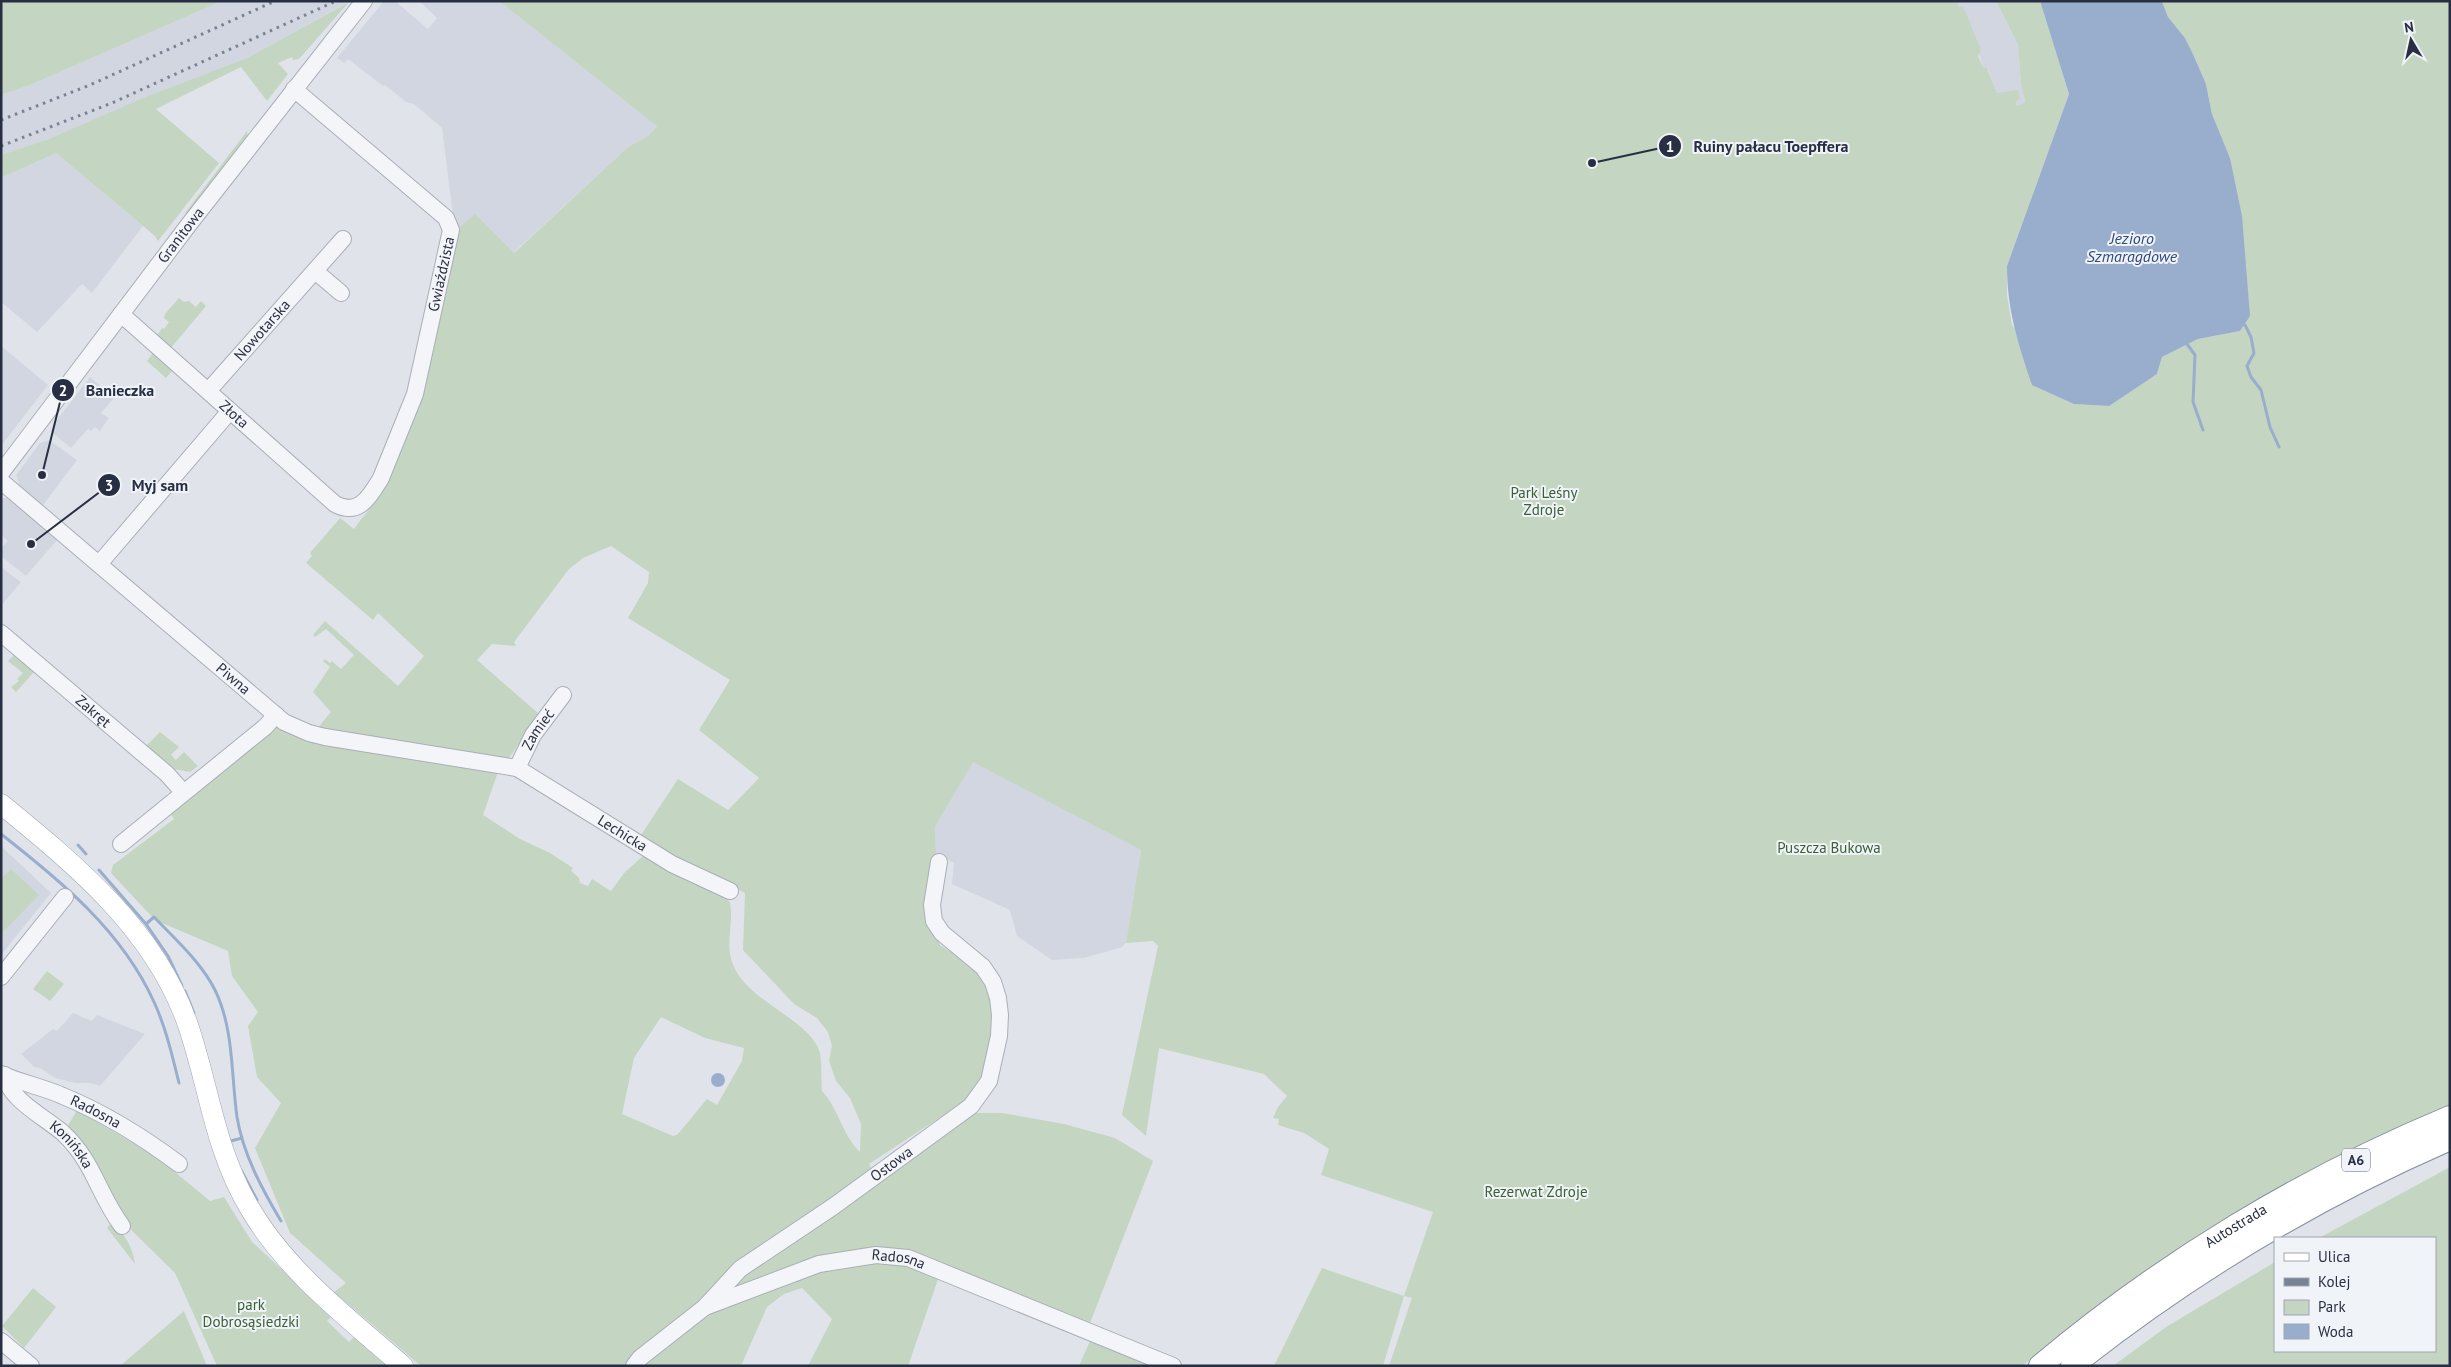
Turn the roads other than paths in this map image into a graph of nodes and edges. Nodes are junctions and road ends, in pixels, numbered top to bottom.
1 (364, 1) edge
2 (294, 88) junction
3 (343, 239) dead end
4 (315, 271) junction
5 (341, 293) dead end
6 (121, 314) junction
7 (209, 390) junction
8 (230, 411) junction
9 (1, 473) edge
10 (1, 480) edge
11 (350, 509) joint
12 (99, 564) junction
13 (1, 633) edge
14 (563, 695) dead end
15 (276, 715) junction
16 (517, 768) junction
17 (1, 789) edge
18 (183, 792) junction
19 (1, 804) edge
20 (121, 844) dead end
21 (52, 845) junction
22 (939, 862) dead end
23 (730, 891) dead end
24 (65, 897) dead end
25 (1, 977) edge
26 (3, 1074) edge
27 (2450, 1117) edge
28 (2450, 1138) edge
29 (179, 1164) dead end
30 (2270, 1218) junction
31 (122, 1226) dead end
32 (2243, 1234) junction
33 (705, 1307) junction
34 (1, 1341) edge
35 (31, 1366) edge
36 (403, 1366) edge
37 (634, 1366) edge
38 (1173, 1366) edge
39 (2040, 1366) edge
40 (2072, 1366) edge

1 - 2 street, Granitowa
2 - 6 street, Granitowa
2 - 11 street, Gwiaździsta
3 - 4 street, Nowotarska
4 - 5 street
4 - 7 street, Nowotarska
6 - 7 street, Złota
6 - 9 street, Granitowa
7 - 8 street, Złota
8 - 11 street, Złota
8 - 12 street
10 - 12 street, Piwna
12 - 15 street, Piwna
13 - 18 street, Zakręt
14 - 16 street, Zamieć
15 - 16 street, Piwna
15 - 18 street
16 - 23 street, Lechicka
17 - 21 main road
18 - 20 street
19 - 21 main road
21 - 36 main road
22 - 33 street, Ostowa
24 - 25 street
26 - 29 street, Radosna
26 - 31 street, Konińska
27 - 30 highway, Autostrada / A6
28 - 30 highway, Autostrada / A6
30 - 32 highway, Autostrada / A6
32 - 39 highway, Autostrada / A6
32 - 40 highway, Autostrada / A6
33 - 37 street, Radosna
33 - 38 street, Radosna
34 - 35 street

